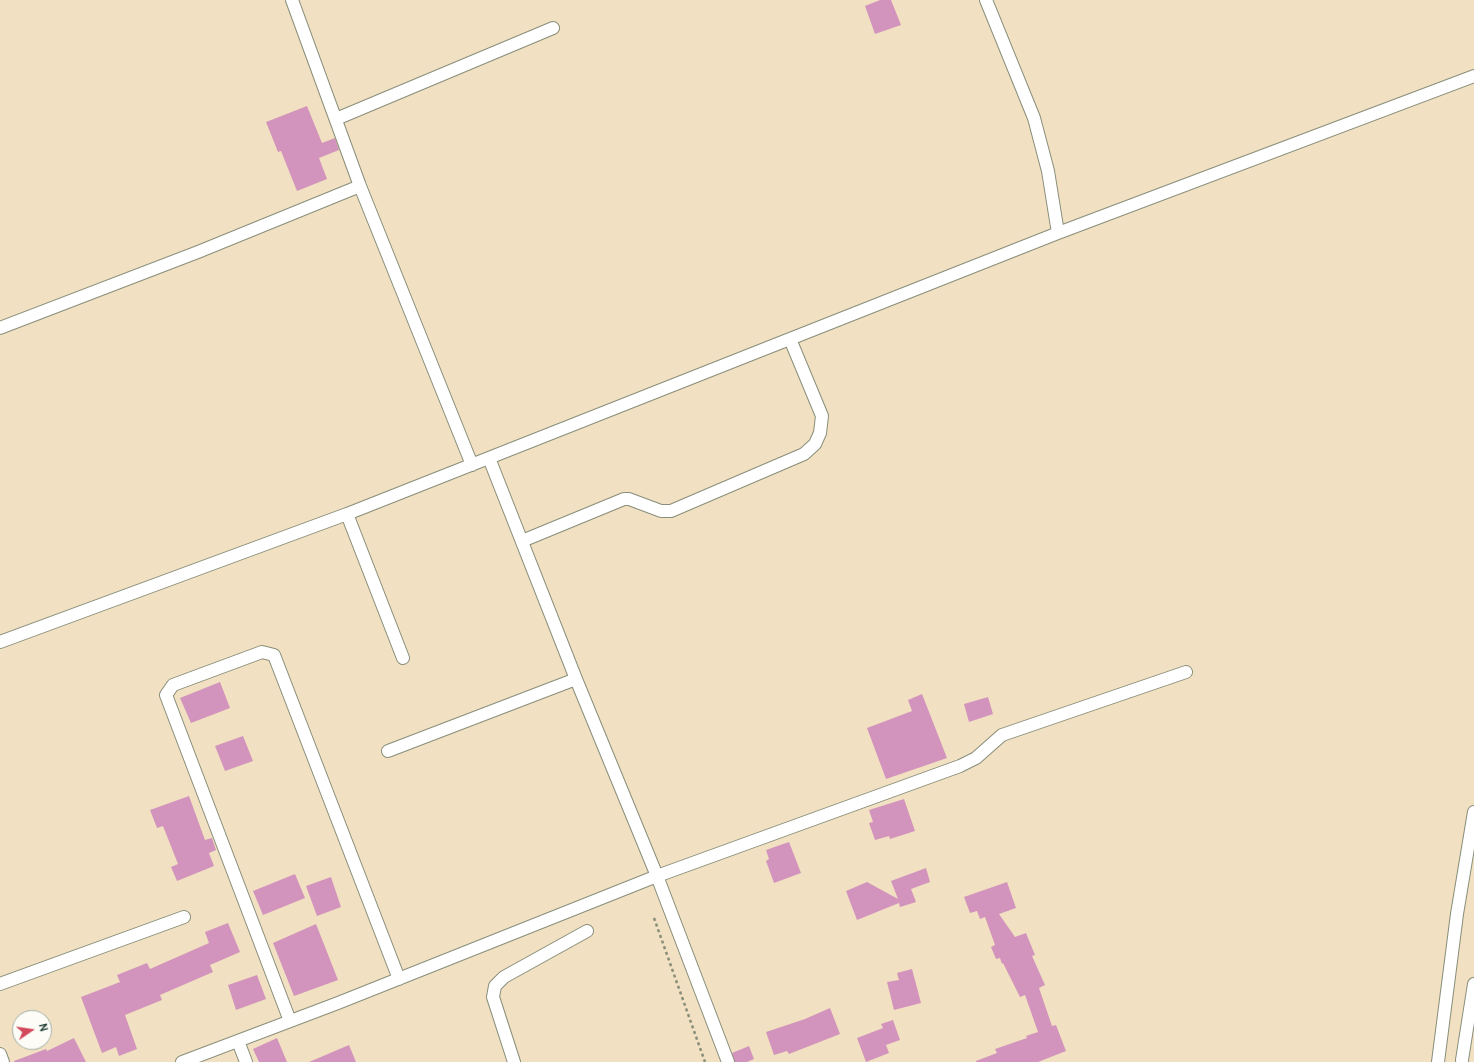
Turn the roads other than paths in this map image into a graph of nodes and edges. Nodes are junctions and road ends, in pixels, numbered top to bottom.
1 (292, 0) edge
2 (986, 0) edge
3 (553, 28) dead end
4 (1474, 76) edge
5 (336, 119) junction
6 (360, 186) junction
7 (1058, 233) junction
8 (0, 328) edge
9 (790, 339) junction
10 (489, 458) junction
11 (472, 465) junction
12 (347, 514) junction
13 (522, 541) junction
14 (0, 642) edge
15 (403, 658) dead end
16 (1186, 672) dead end
17 (576, 679) junction
18 (388, 751) dead end
19 (1474, 812) edge
20 (657, 876) junction
21 (184, 916) dead end
22 (587, 931) dead end
23 (399, 979) junction
24 (0, 984) edge
25 (1474, 984) edge
26 (290, 1021) junction
27 (238, 1041) junction
28 (0, 1054) edge
29 (1462, 1060) dead end
30 (3, 1062) edge
31 (182, 1062) edge
32 (246, 1062) edge
33 (514, 1062) edge
34 (728, 1062) edge
35 (1438, 1062) edge

1 - 5 street
2 - 7 street
3 - 5 street
4 - 7 street
5 - 6 street
6 - 8 street
6 - 11 street
7 - 9 street
9 - 10 street
9 - 13 street
10 - 11 street
10 - 13 street
11 - 12 street
12 - 14 street
12 - 15 street
13 - 17 street
16 - 20 street
17 - 18 street
17 - 20 street
19 - 35 street
20 - 23 street
20 - 34 street
21 - 24 street
22 - 33 street
23 - 26 street
23 - 26 street
25 - 29 street
26 - 27 street
27 - 31 street
27 - 32 street
28 - 30 street

